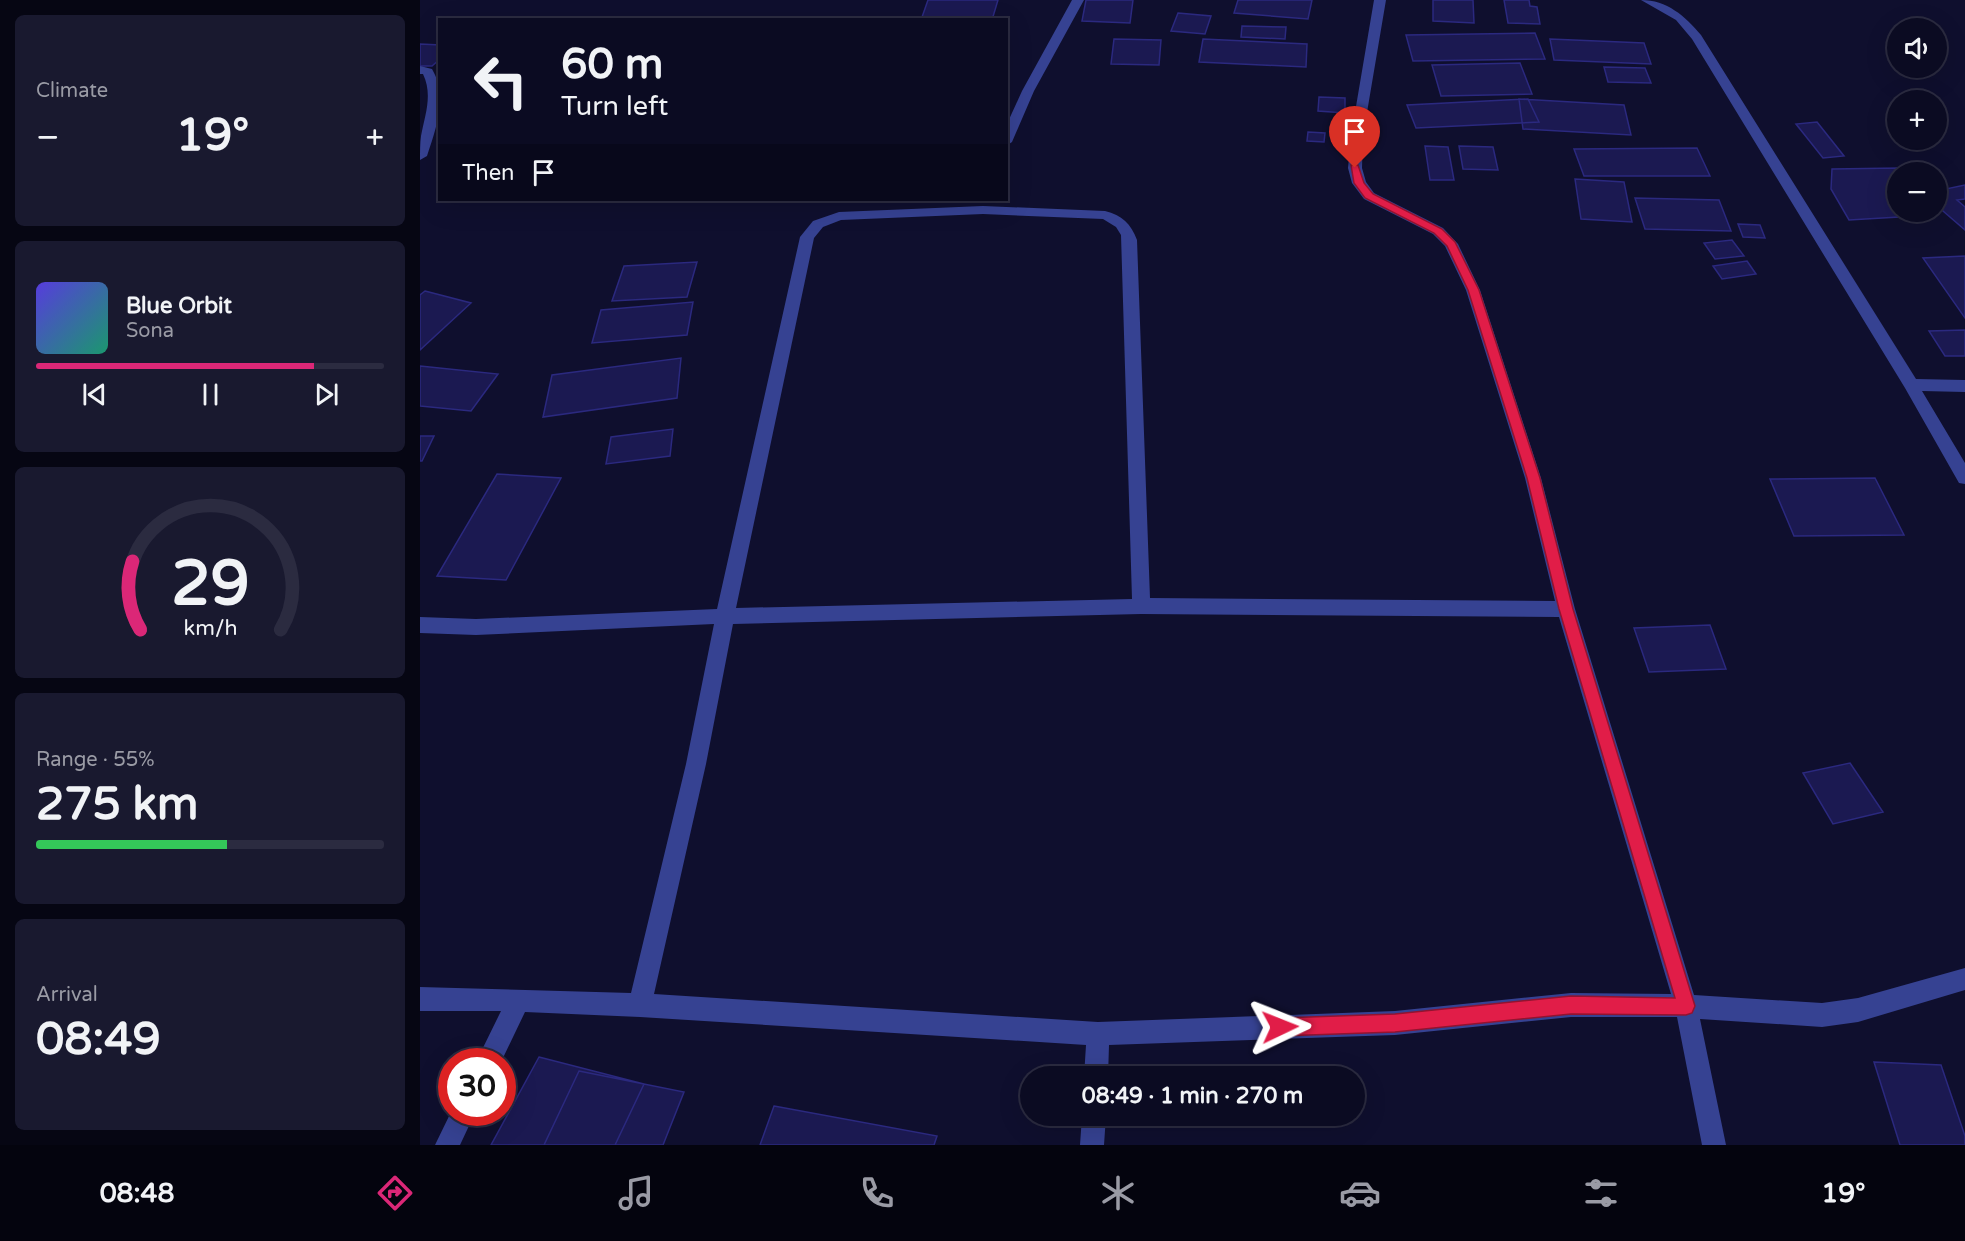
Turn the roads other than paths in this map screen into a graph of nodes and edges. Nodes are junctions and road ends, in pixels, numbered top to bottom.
1 (1078, 0) edge
2 (1380, 0) edge
3 (1647, 0) edge
4 (420, 70) edge
5 (1008, 137) edge
6 (420, 156) edge
7 (985, 205) edge
8 (1911, 385) junction
9 (1965, 386) edge
10 (1965, 478) edge
11 (1141, 606) junction
12 (1566, 609) junction
13 (725, 616) junction
14 (420, 625) edge
15 (1965, 979) edge
16 (420, 999) edge
17 (519, 1000) junction
18 (640, 1005) junction
19 (1686, 1006) junction
20 (1098, 1034) junction
21 (495, 1048) edge
22 (1097, 1066) edge
23 (456, 1126) edge
24 (1093, 1126) edge
25 (447, 1145) edge
26 (1092, 1145) edge
27 (1714, 1145) edge

1 - 5 street
2 - 12 street
3 - 8 street
4 - 6 street
7 - 11 street
7 - 13 street
8 - 9 street
8 - 10 street
11 - 12 street
11 - 13 street
12 - 19 street
13 - 14 street
13 - 18 street
15 - 19 street
16 - 17 street
17 - 18 street
17 - 21 street
18 - 20 street
19 - 20 street
19 - 27 street
20 - 22 street
23 - 25 street
24 - 26 street

